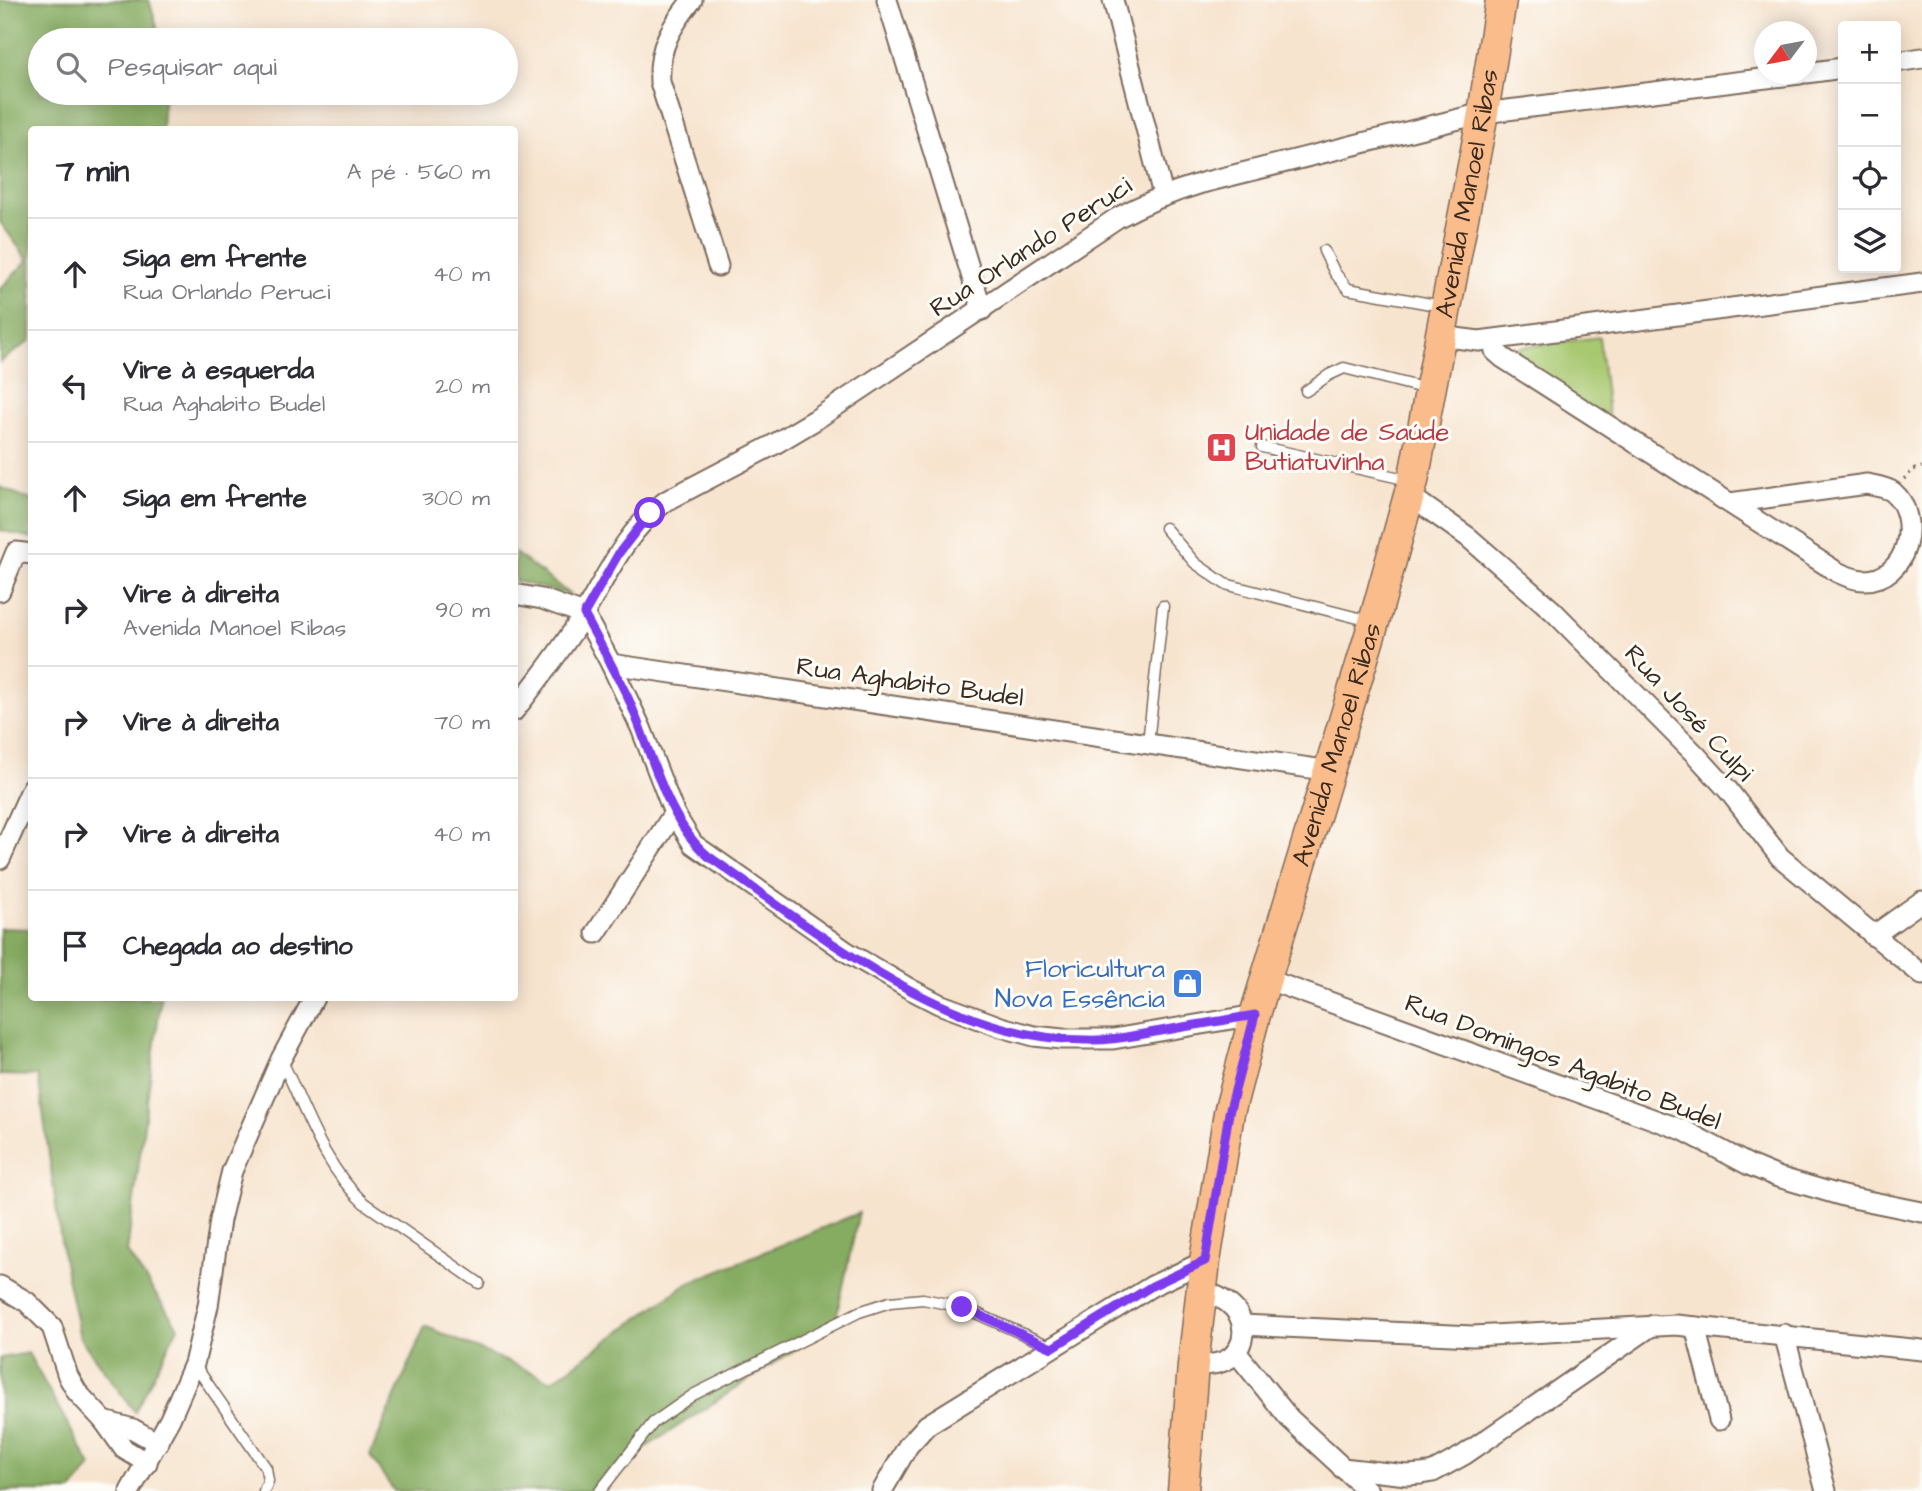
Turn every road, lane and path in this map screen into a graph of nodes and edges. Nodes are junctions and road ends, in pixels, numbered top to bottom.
1 (692, 0) edge
2 (887, 0) edge
3 (1114, 0) edge
4 (1501, 0) edge
5 (1922, 58) edge
6 (1901, 61) edge
7 (1838, 69) edge
8 (1817, 72) edge
9 (1754, 80) edge
10 (1483, 113) junction
11 (1163, 195) junction
12 (1324, 251) dead end
13 (718, 266) dead end
14 (1922, 283) edge
15 (982, 310) junction
16 (1443, 321) junction
17 (1493, 340) junction
18 (1431, 390) junction
19 (1306, 391) dead end
20 (1262, 447) dead end
21 (1411, 488) junction
22 (1730, 503) junction
23 (1165, 528) dead end
24 (24, 553) edge
25 (0, 591) edge
26 (518, 595) edge
27 (1163, 606) dead end
28 (584, 614) junction
29 (1374, 622) junction
30 (611, 664) junction
31 (518, 705) edge
32 (1148, 743) junction
33 (1330, 771) junction
34 (28, 797) edge
35 (674, 813) junction
36 (0, 859) edge
37 (1922, 901) edge
38 (1922, 914) edge
39 (596, 933) dead end
40 (1877, 939) junction
41 (1922, 975) edge
42 (1266, 979) junction
43 (312, 1001) edge
44 (1255, 1015) junction
45 (281, 1059) junction
46 (1922, 1212) edge
47 (1205, 1261) junction
48 (479, 1283) dead end
49 (0, 1286) edge
50 (1201, 1290) junction
51 (1242, 1325) junction
52 (1653, 1325) junction
53 (1695, 1326) junction
54 (1784, 1334) junction
55 (1052, 1348) junction
56 (1922, 1350) edge
57 (1236, 1352) junction
58 (194, 1364) junction
59 (1193, 1365) junction
60 (1719, 1420) dead end
61 (104, 1421) junction
62 (158, 1443) junction
63 (147, 1463) junction
64 (1342, 1468) junction
65 (130, 1491) edge
66 (264, 1491) edge
67 (600, 1491) edge
68 (882, 1491) edge
69 (1183, 1491) edge
70 (1368, 1491) edge
71 (1826, 1491) edge

1 - 13 street
2 - 15 street
3 - 11 street
4 - 10 main road, Avenida Manoel Ribas
5 - 6 street
7 - 8 street
9 - 10 street, Rua Orlando Peruci
10 - 11 street, Rua Orlando Peruci
10 - 16 main road, Avenida Manoel Ribas
11 - 15 street, Rua Orlando Peruci
12 - 16 lane
14 - 17 street
15 - 28 street, Rua Orlando Peruci
16 - 17 street
16 - 18 main road, Avenida Manoel Ribas
17 - 22 street
18 - 19 lane
18 - 21 main road, Avenida Manoel Ribas
20 - 21 lane
21 - 29 main road, Avenida Manoel Ribas
21 - 40 street, Rua José Culpi
22 - 22 street
23 - 29 lane
24 - 25 street
26 - 28 street
27 - 32 lane
28 - 30 street
28 - 31 street, Rua Orlando Peruci
29 - 33 main road, Avenida Manoel Ribas
30 - 32 street, Rua Aghabito Budel
30 - 35 street
32 - 33 street, Rua Aghabito Budel
33 - 42 main road, Avenida Manoel Ribas
34 - 36 street
35 - 39 street
35 - 44 street
37 - 40 street
38 - 40 street
40 - 41 street, Rua José Culpi
42 - 44 main road, Avenida Manoel Ribas
42 - 46 street, Rua Domingos Agabito Budel
43 - 45 street
44 - 47 main road, Avenida Manoel Ribas
45 - 48 lane
45 - 58 street
47 - 50 main road, Avenida Manoel Ribas
47 - 55 street
49 - 61 street
50 - 51 street
50 - 59 main road, Avenida Manoel Ribas
51 - 52 street
51 - 57 street
52 - 53 street
52 - 64 street
53 - 54 street
53 - 60 street
54 - 56 street
54 - 71 street
55 - 67 lane
55 - 68 street
57 - 59 street
57 - 64 street
58 - 62 street
58 - 66 lane
59 - 69 main road, Avenida Manoel Ribas
61 - 62 street
61 - 63 street
62 - 63 street
63 - 65 street
64 - 70 street

